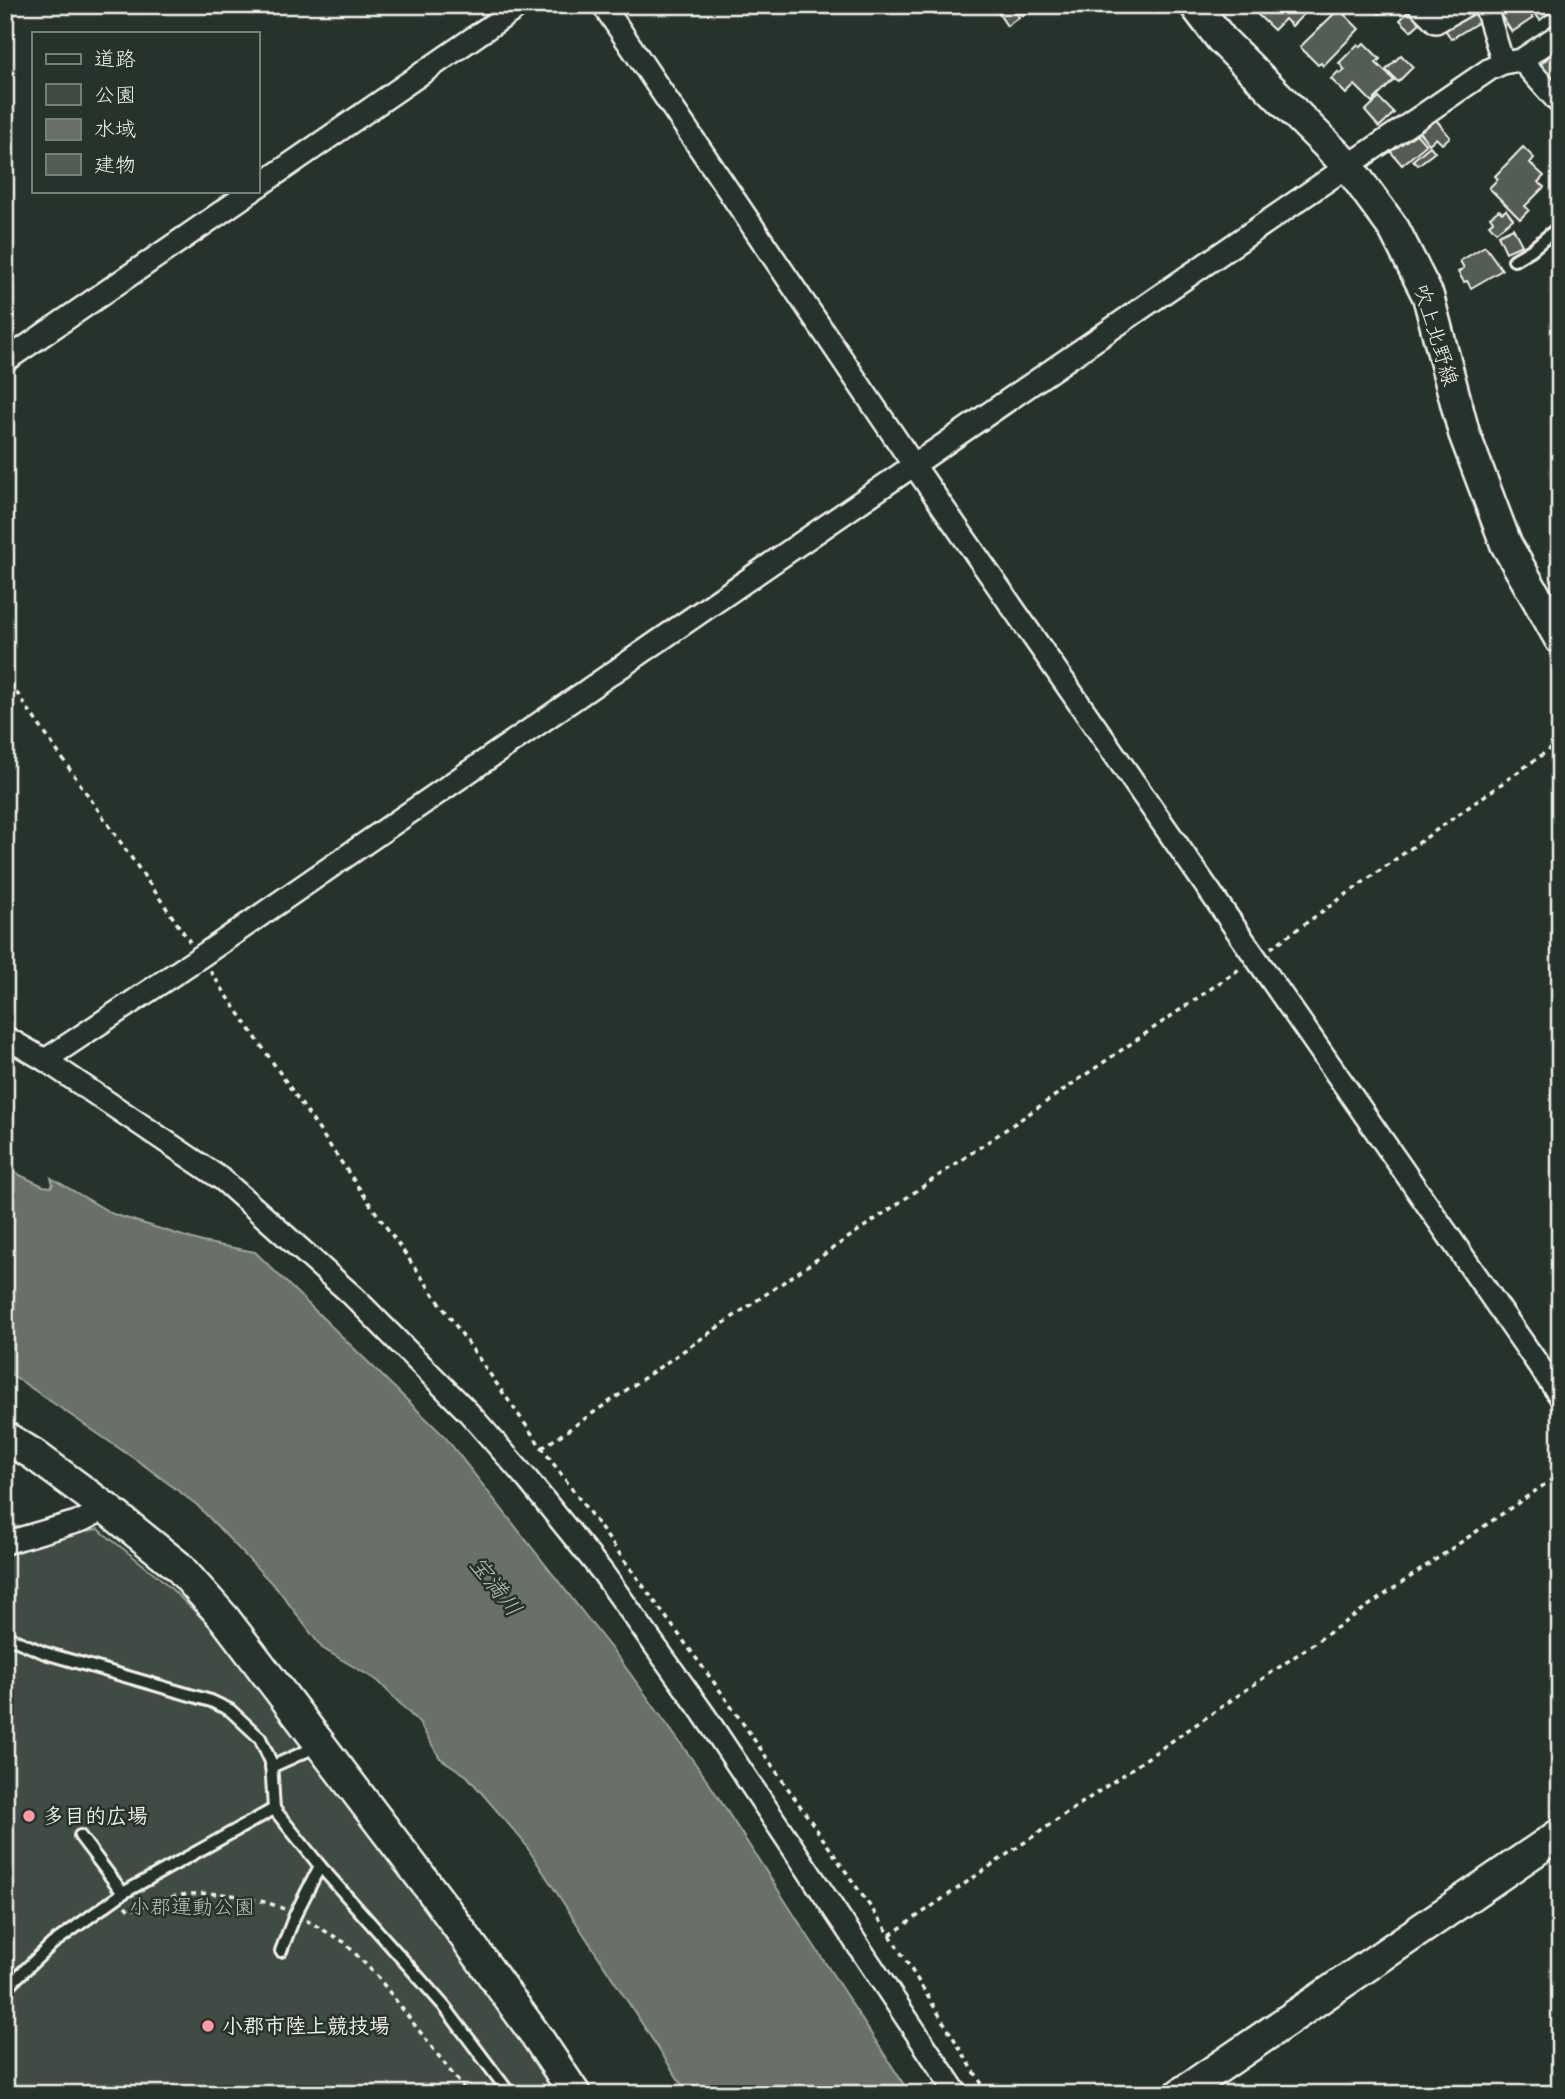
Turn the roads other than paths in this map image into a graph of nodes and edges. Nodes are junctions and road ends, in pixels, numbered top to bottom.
1 (521, 5) edge
2 (603, 5) edge
3 (1195, 5) edge
4 (1419, 5) edge
5 (1466, 5) edge
6 (1485, 5) edge
7 (1560, 34) edge
8 (1512, 61) junction
9 (1560, 104) edge
10 (1348, 166) junction
11 (259, 186) edge
12 (251, 192) edge
13 (1560, 226) edge
14 (1514, 260) dead end
15 (5, 361) edge
16 (913, 464) junction
17 (1560, 639) edge
18 (5, 1037) edge
19 (45, 1060) junction
20 (1560, 1396) edge
21 (5, 1437) edge
22 (106, 1508) junction
23 (5, 1543) edge
24 (5, 1636) edge
25 (322, 1744) junction
26 (271, 1767) junction
27 (274, 1809) junction
28 (1560, 1834) edge
29 (80, 1836) dead end
30 (320, 1866) junction
31 (120, 1895) junction
32 (281, 1951) dead end
33 (5, 1989) edge
34 (510, 2094) edge
35 (575, 2094) edge
36 (957, 2094) edge
37 (1180, 2094) edge

1 - 11 street
2 - 16 street
3 - 10 street, 吹上北野線
4 - 5 street
6 - 8 street
7 - 8 street
8 - 9 street
8 - 10 street
10 - 16 street
10 - 17 street, 吹上北野線
12 - 15 street
13 - 14 lane
16 - 19 street
16 - 20 street
18 - 19 street
19 - 36 street
21 - 22 street
22 - 23 street
22 - 25 street
24 - 26 lane
25 - 26 lane
25 - 35 street
26 - 27 lane
27 - 30 lane
27 - 31 lane
28 - 37 street
29 - 31 lane
30 - 32 lane
30 - 34 lane
31 - 33 lane

